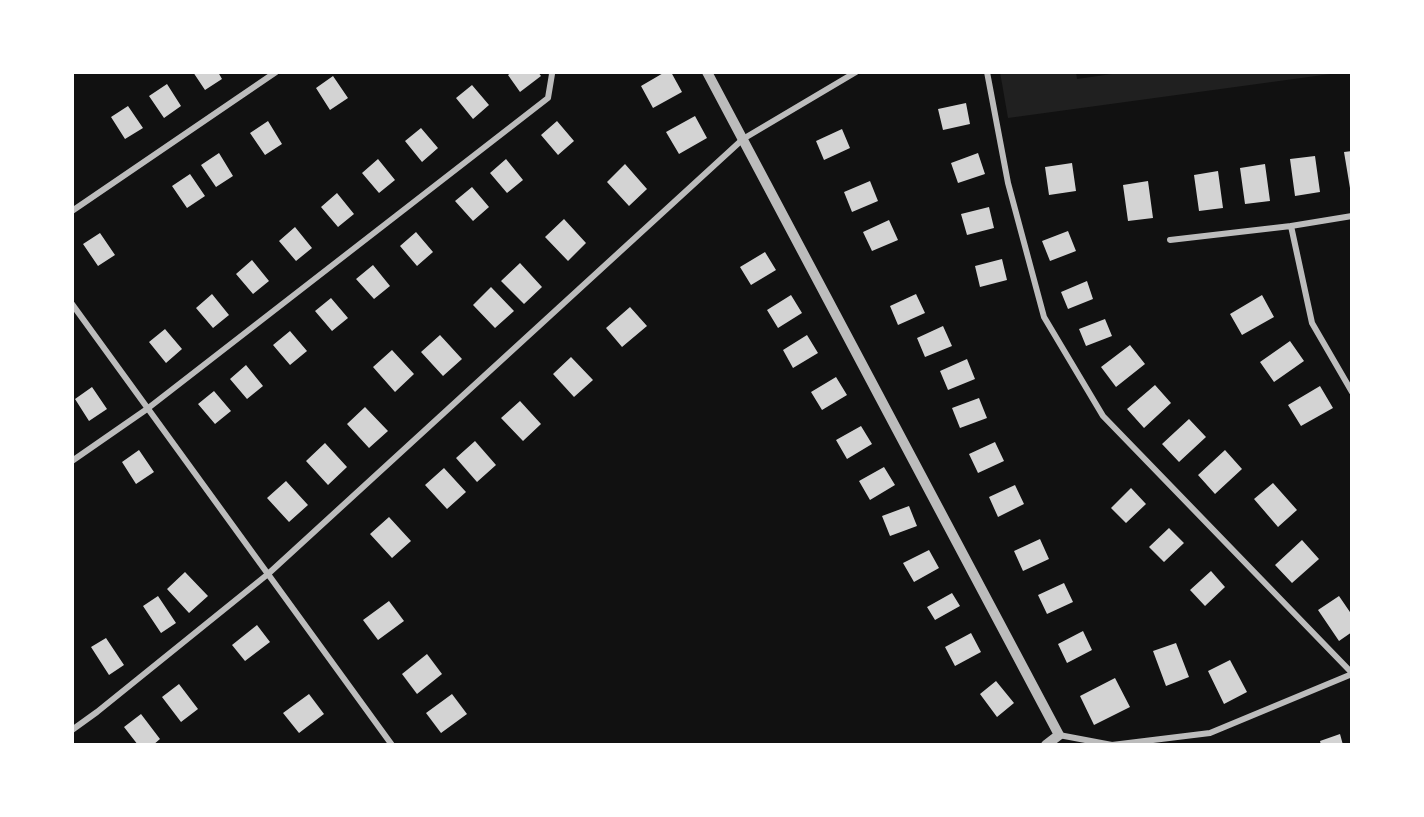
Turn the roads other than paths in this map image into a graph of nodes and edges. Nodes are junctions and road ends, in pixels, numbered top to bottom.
1 (276, 72) edge
2 (708, 72) edge
3 (856, 72) edge
4 (987, 72) edge
5 (552, 73) edge
6 (743, 139) junction
7 (72, 211) edge
8 (1352, 216) edge
9 (1291, 226) junction
10 (1170, 240) dead end
11 (72, 304) edge
12 (1352, 392) edge
13 (147, 409) junction
14 (72, 461) edge
15 (268, 574) junction
16 (1352, 673) edge
17 (72, 730) edge
18 (1059, 735) junction
19 (392, 745) edge
20 (1046, 745) edge

1 - 7 street
2 - 6 street
3 - 6 street
4 - 16 street
5 - 13 street
6 - 15 street
6 - 18 street
8 - 9 street
9 - 10 street
9 - 12 street
11 - 13 street
13 - 14 street
13 - 15 street
15 - 17 street
15 - 19 street
16 - 18 street
18 - 20 street

